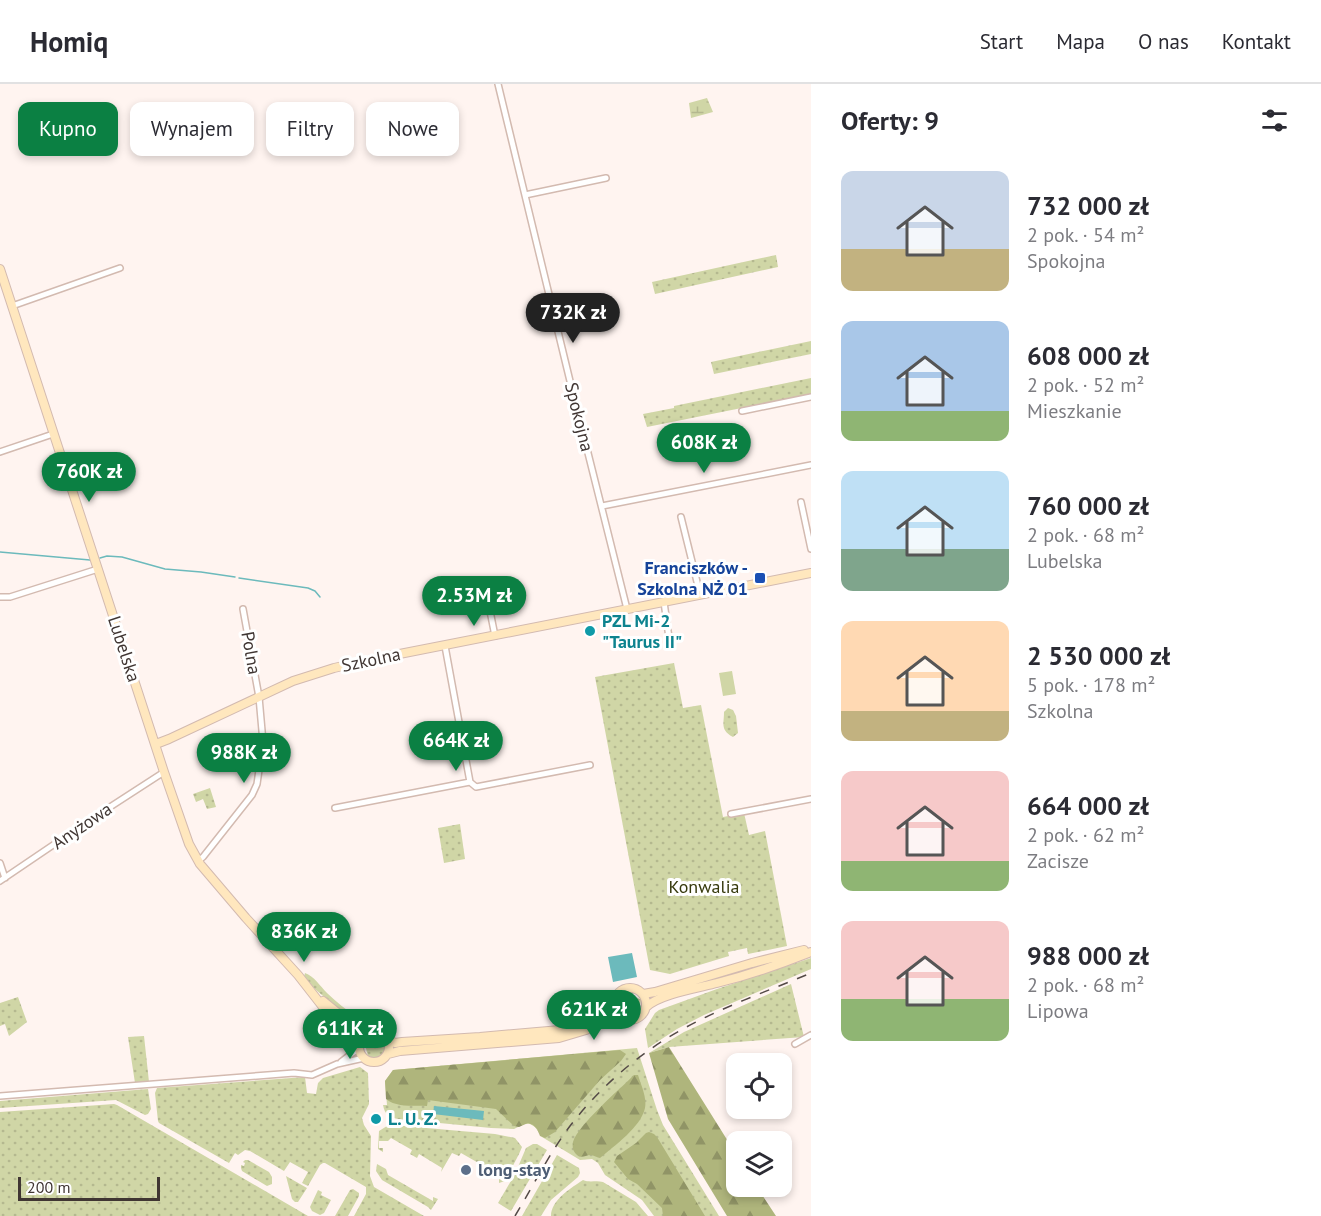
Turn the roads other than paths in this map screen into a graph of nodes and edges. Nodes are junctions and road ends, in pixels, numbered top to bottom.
1 (498, 84) edge
2 (606, 178) dead end
3 (525, 195) junction
4 (120, 268) dead end
5 (0, 269) edge
6 (12, 306) junction
7 (811, 397) edge
8 (742, 411) dead end
9 (53, 434) junction
10 (0, 452) edge
11 (811, 465) edge
12 (801, 502) dead end
13 (602, 506) junction
14 (681, 517) dead end
15 (811, 549) edge
16 (98, 569) junction
17 (811, 573) edge
18 (485, 586) dead end
19 (700, 594) junction
20 (0, 597) edge
21 (664, 602) junction
22 (243, 609) dead end
23 (627, 609) junction
24 (495, 636) junction
25 (670, 645) dead end
26 (445, 646) junction
27 (259, 697) junction
28 (156, 744) junction
29 (590, 765) dead end
30 (164, 772) junction
31 (470, 782) junction
32 (811, 799) edge
33 (335, 808) dead end
34 (731, 814) dead end
35 (198, 861) junction
36 (0, 863) edge
37 (3, 879) edge
38 (811, 950) edge
39 (313, 992) junction
40 (643, 994) junction
41 (614, 1005) junction
42 (646, 1007) junction
43 (619, 1015) junction
44 (367, 1034) junction
45 (811, 1035) edge
46 (388, 1040) junction
47 (795, 1044) dead end
48 (360, 1045) junction
49 (388, 1054) junction
50 (364, 1058) junction
51 (337, 1064) junction
52 (0, 1096) edge

1 - 3 street, Spokojna
2 - 3 street
3 - 13 street, Spokojna
4 - 6 street
5 - 6 main road, Lubelska
6 - 9 main road, Lubelska
7 - 8 street
9 - 10 street
9 - 16 main road, Lubelska
11 - 13 street
12 - 15 street
13 - 23 street, Spokojna
14 - 19 street
16 - 20 street
16 - 28 main road, Lubelska
17 - 19 main road, Szkolna
18 - 24 street
19 - 21 main road, Szkolna
21 - 23 main road, Szkolna
21 - 25 street
22 - 27 street, Polna
23 - 24 main road, Szkolna
24 - 26 main road, Szkolna
26 - 27 main road, Szkolna
26 - 31 street
27 - 28 main road, Szkolna
27 - 35 street, Polna
28 - 30 main road, Lubelska
29 - 31 street
30 - 35 main road, Lubelska
30 - 37 street, Anyżowa
31 - 33 street
32 - 34 street
35 - 39 main road, Lubelska
36 - 37 street
38 - 40 main road
38 - 42 main road
39 - 44 main road, Lubelska
39 - 48 main road, Lubelska
40 - 41 main road
40 - 42 main road
41 - 43 main road
41 - 46 main road
42 - 43 main road
43 - 49 main road
44 - 46 main road
44 - 48 main road
45 - 47 street
46 - 49 main road
48 - 50 main road
48 - 51 street
49 - 50 main road
50 - 51 street
51 - 52 street

